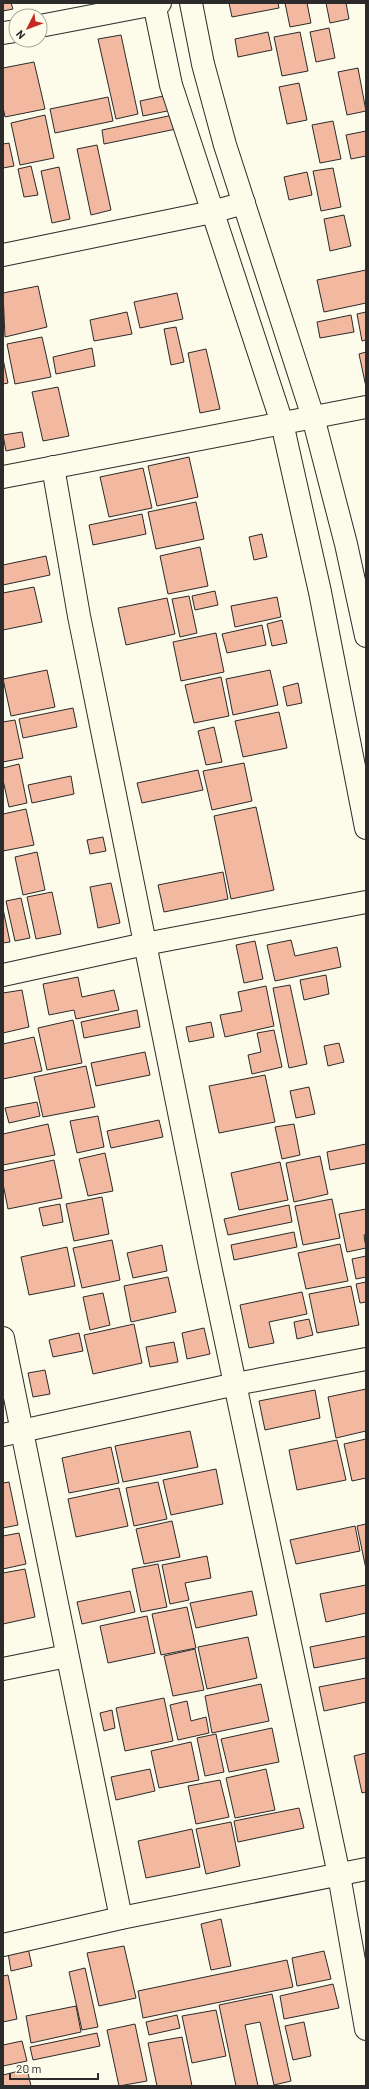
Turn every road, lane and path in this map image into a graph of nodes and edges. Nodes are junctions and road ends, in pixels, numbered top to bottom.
1 (156, 3) edge
2 (191, 3) edge
3 (48, 24) edge
4 (244, 203) junction
5 (212, 212) junction
6 (3, 255) edge
7 (366, 407) edge
8 (313, 417) junction
9 (282, 423) junction
10 (53, 467) junction
11 (3, 477) edge
12 (366, 636) edge
13 (366, 828) edge
14 (366, 902) edge
15 (145, 944) junction
16 (3, 975) edge
17 (3, 1338) edge
18 (366, 1359) edge
19 (236, 1384) junction
20 (13, 1433) edge
21 (67, 1656) junction
22 (3, 1669) edge
23 (366, 1869) edge
24 (339, 1875) junction
25 (121, 1918) junction
26 (3, 1945) edge
27 (366, 2029) edge

1 - 3 street
1 - 5 street
2 - 4 street
4 - 5 street
4 - 8 street
5 - 6 street
5 - 9 street
7 - 8 street
8 - 9 street
8 - 12 street
9 - 10 street
9 - 13 street
10 - 11 street
10 - 15 street
14 - 15 street
15 - 16 street
15 - 19 street
17 - 20 street
18 - 19 street
19 - 20 street
19 - 24 street
20 - 21 street
21 - 22 street
21 - 25 street
23 - 24 street
24 - 25 street
24 - 27 street
25 - 26 street

